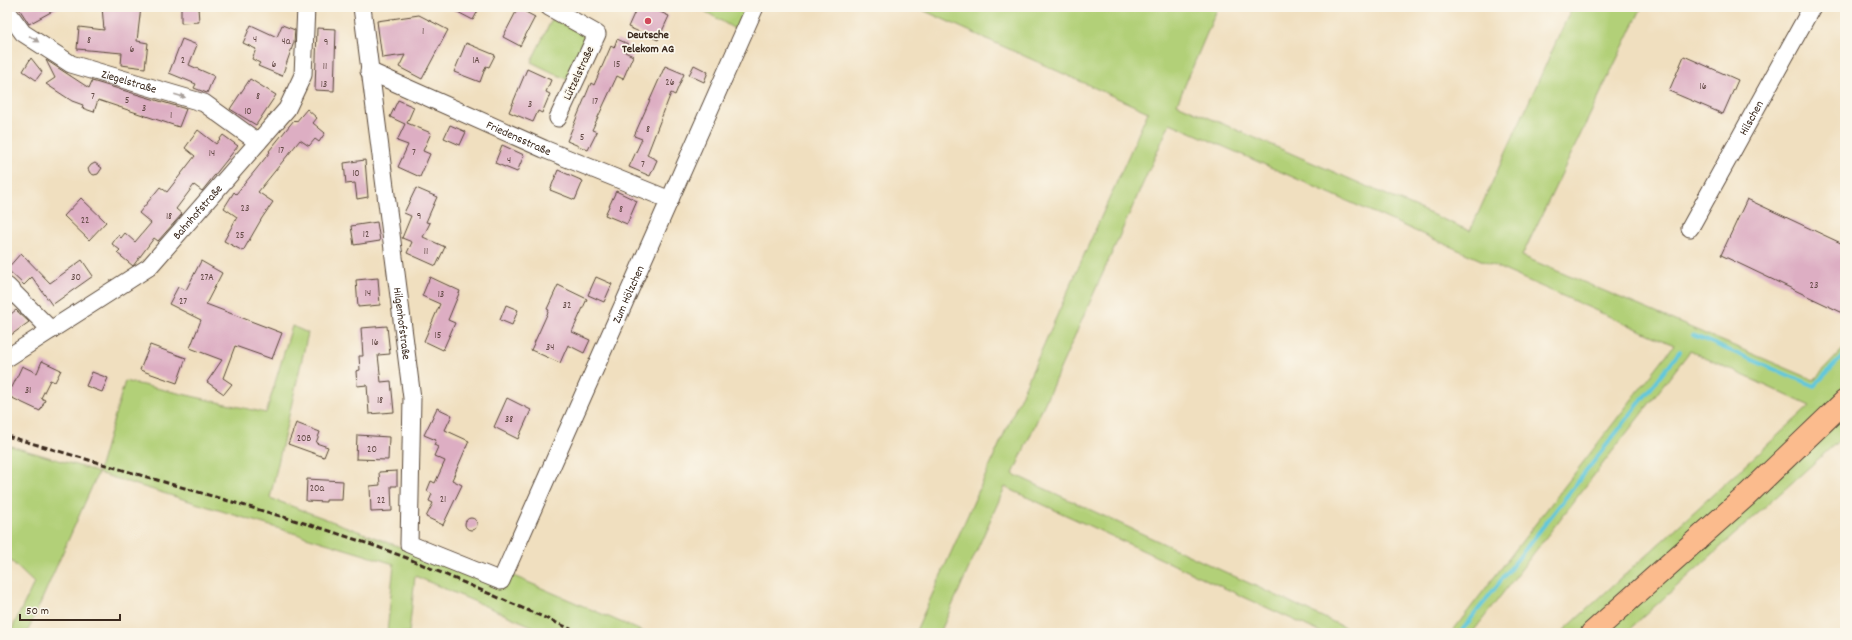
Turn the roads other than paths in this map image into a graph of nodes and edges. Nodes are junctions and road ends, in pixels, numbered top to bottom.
1 (306, 7) edge
2 (362, 7) edge
3 (549, 7) edge
4 (755, 7) edge
5 (1812, 7) edge
6 (7, 12) edge
7 (369, 71) junction
8 (558, 118) dead end
9 (258, 142) junction
10 (670, 200) junction
11 (1690, 228) dead end
12 (7, 286) edge
13 (51, 330) junction
14 (7, 358) edge
15 (1845, 401) edge
16 (500, 581) joint
17 (1592, 633) edge

1 - 9 street, Bahnhofstraße
2 - 7 street, Hilgenhofstraße
3 - 8 street, Lützelstraße
4 - 10 street, Zum Hölzchen
5 - 11 street, Hilschen
6 -> 9 street, Ziegelstraße
7 - 10 street, Friedensstraße
7 - 16 street, Hilgenhofstraße
9 - 13 street, Bahnhofstraße
10 - 16 street, Zum Hölzchen
12 - 13 street
13 - 14 street, Bahnhofstraße
15 - 17 main road

